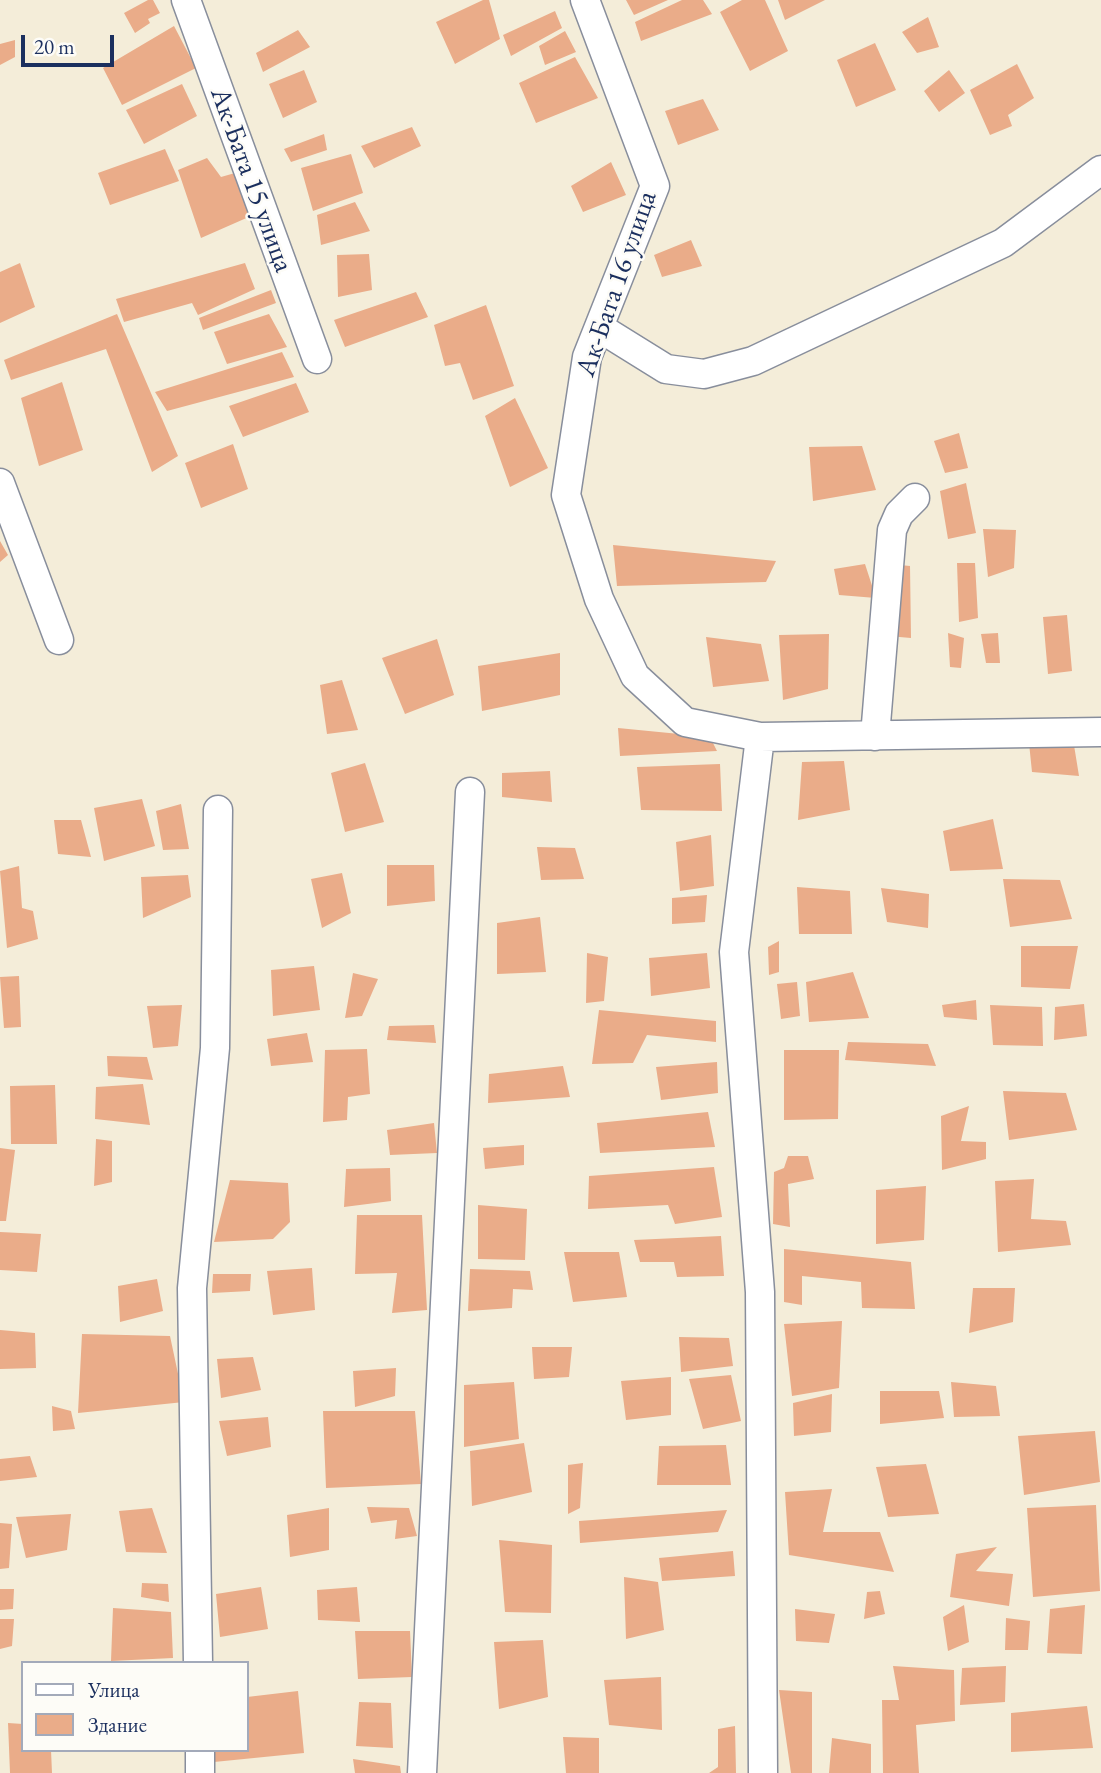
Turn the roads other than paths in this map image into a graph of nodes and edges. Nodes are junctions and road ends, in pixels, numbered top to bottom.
1 (186, 0) edge
2 (585, 0) edge
3 (1101, 170) edge
4 (600, 328) junction
5 (317, 359) dead end
6 (0, 483) edge
7 (915, 498) dead end
8 (59, 640) dead end
9 (1101, 732) edge
10 (875, 736) junction
11 (760, 737) junction
12 (470, 792) dead end
13 (218, 810) dead end
14 (198, 1661) edge
15 (200, 1752) edge
16 (200, 1773) edge
17 (422, 1773) edge
18 (763, 1773) edge

1 - 5 street, Ак-Бата 15 улица
2 - 4 street, Ак-Бата 16 улица
3 - 4 street
4 - 11 street, Ак-Бата 16 улица
6 - 8 street
7 - 10 street
9 - 10 street
10 - 11 street
11 - 18 street
12 - 17 street
13 - 14 street
15 - 16 street

